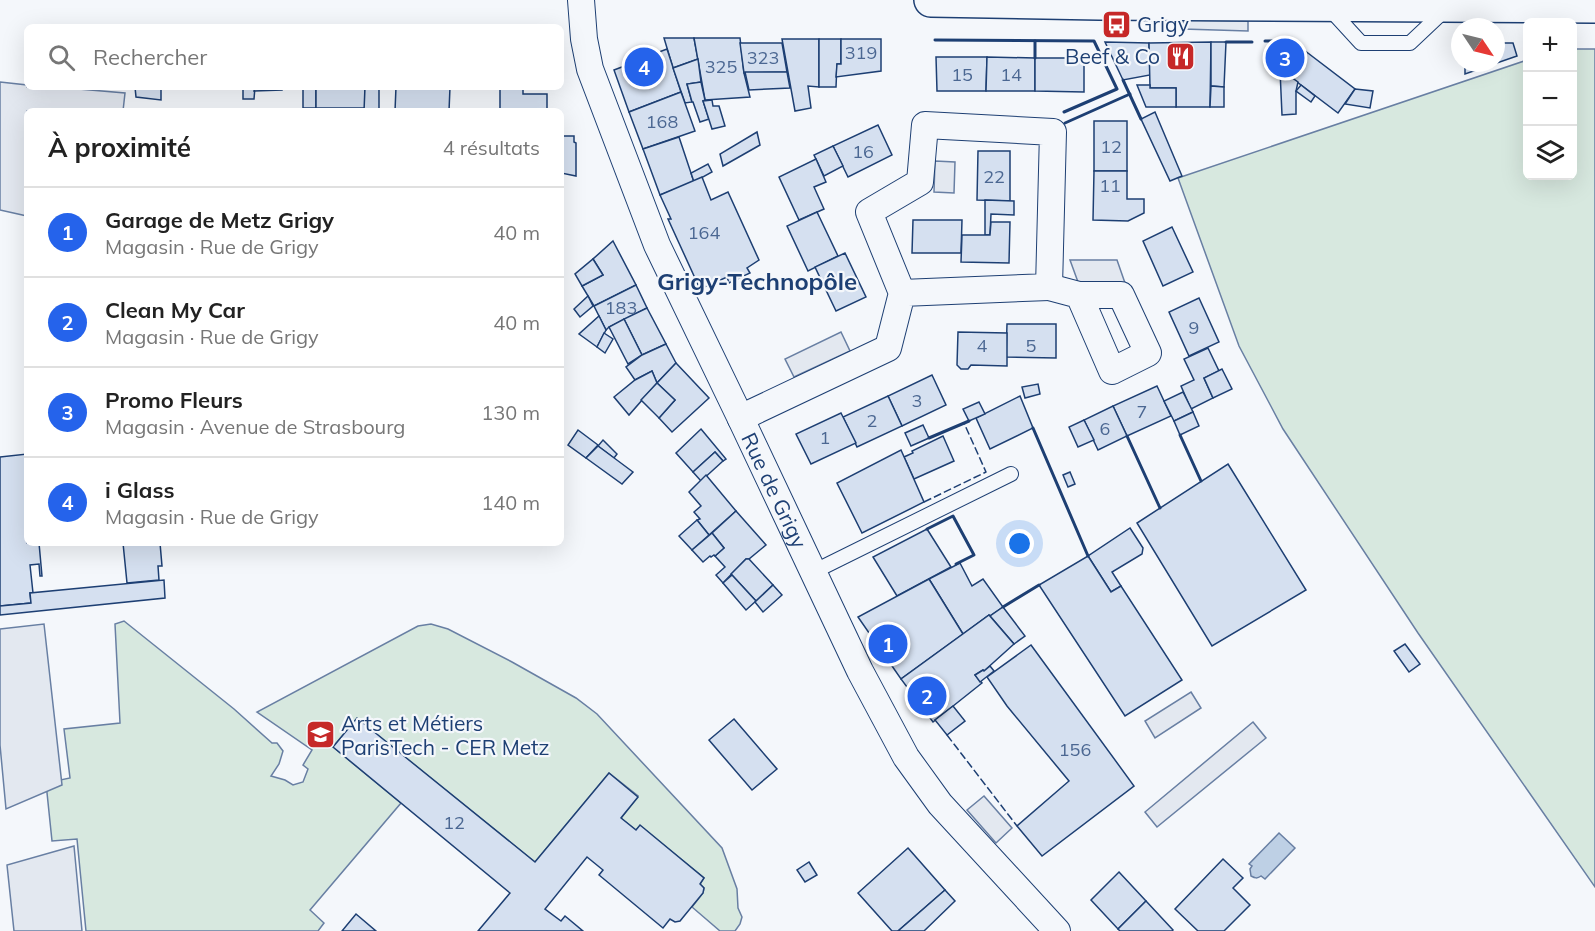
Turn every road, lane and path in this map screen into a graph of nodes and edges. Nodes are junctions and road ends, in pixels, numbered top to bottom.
1 (581, 0) edge
2 (931, 0) edge
3 (972, 0) edge
4 (1311, 2) edge
5 (1595, 6) edge
6 (1049, 287) junction
7 (902, 293) junction
8 (1079, 295) dead end
9 (741, 419) junction
10 (1011, 474) dead end
11 (813, 572) junction
12 (1057, 931) edge

1 - 9 street, Rue de Grigy
2 - 3 main road
3 - 4 main road
4 - 5 main road
6 - 7 street
6 - 7 street
6 - 8 street
7 - 9 street
9 - 11 street, Rue de Grigy
10 - 11 lane
11 - 12 street, Rue de Grigy

